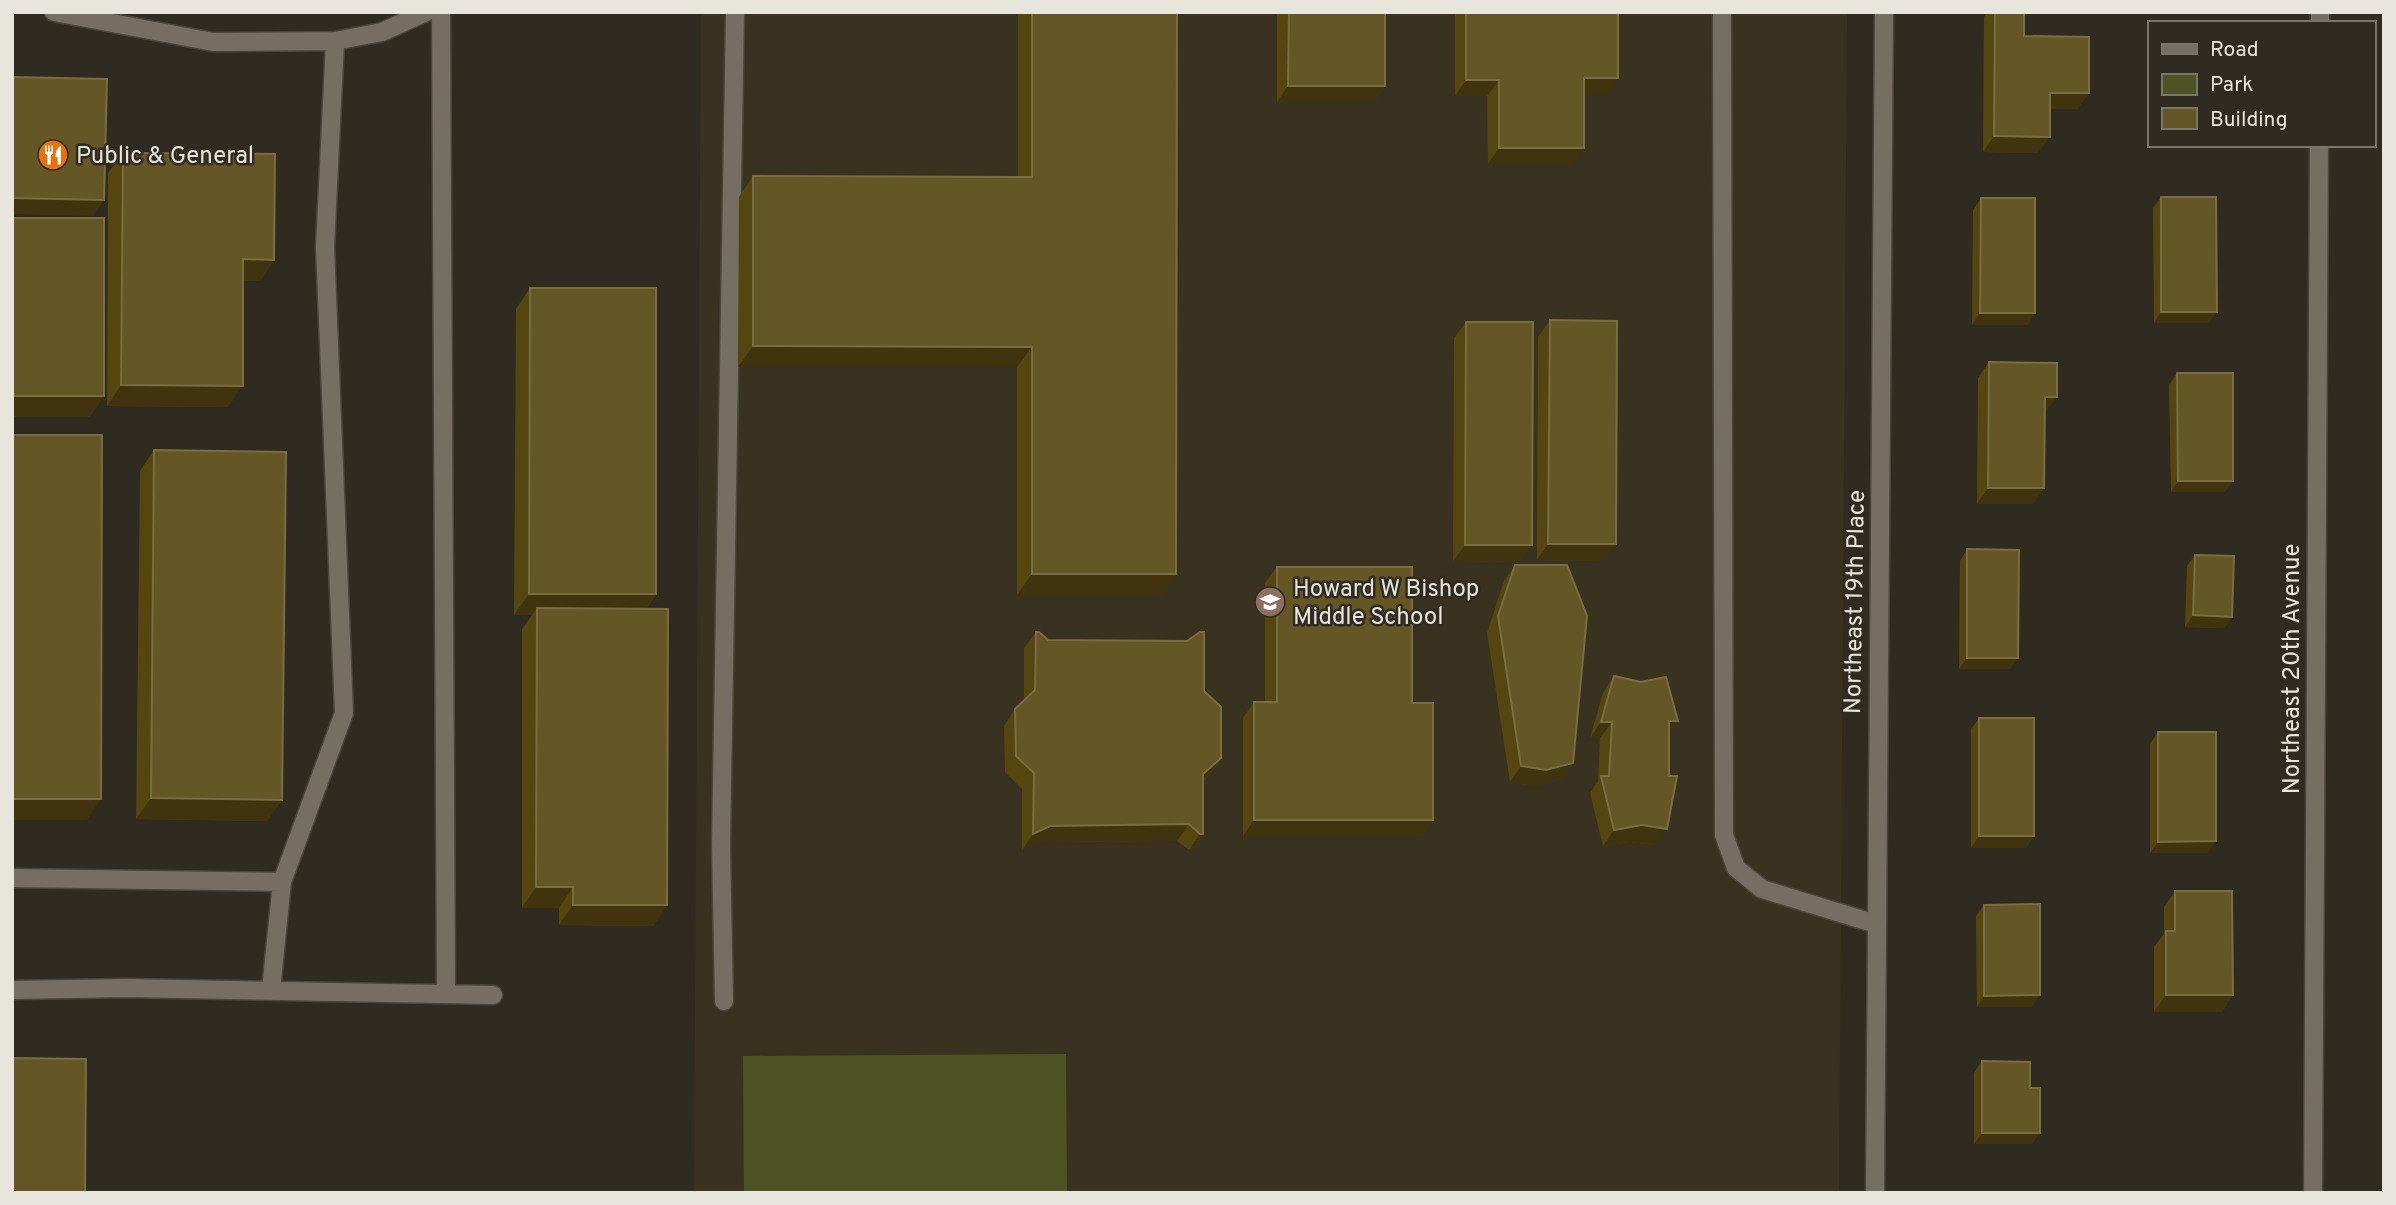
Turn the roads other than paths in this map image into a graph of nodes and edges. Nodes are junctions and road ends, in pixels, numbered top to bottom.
1 (54, 12) edge
2 (426, 12) edge
3 (441, 12) edge
4 (734, 12) edge
5 (1722, 12) edge
6 (1884, 12) edge
7 (335, 41) junction
8 (2319, 147) edge
9 (12, 878) edge
10 (282, 882) junction
11 (1876, 923) junction
12 (12, 990) edge
13 (271, 990) junction
14 (446, 993) junction
15 (493, 995) dead end
16 (724, 1001) dead end
17 (1875, 1193) edge
18 (2313, 1193) edge

1 - 7 street
2 - 7 street
3 - 14 street
4 - 16 street
5 - 11 street
6 - 11 street, Northeast 19th Place
7 - 10 street
8 - 18 street, Northeast 20th Avenue
9 - 10 street
10 - 13 street
11 - 17 street, Northeast 19th Place
12 - 13 street
13 - 14 street
14 - 15 street

